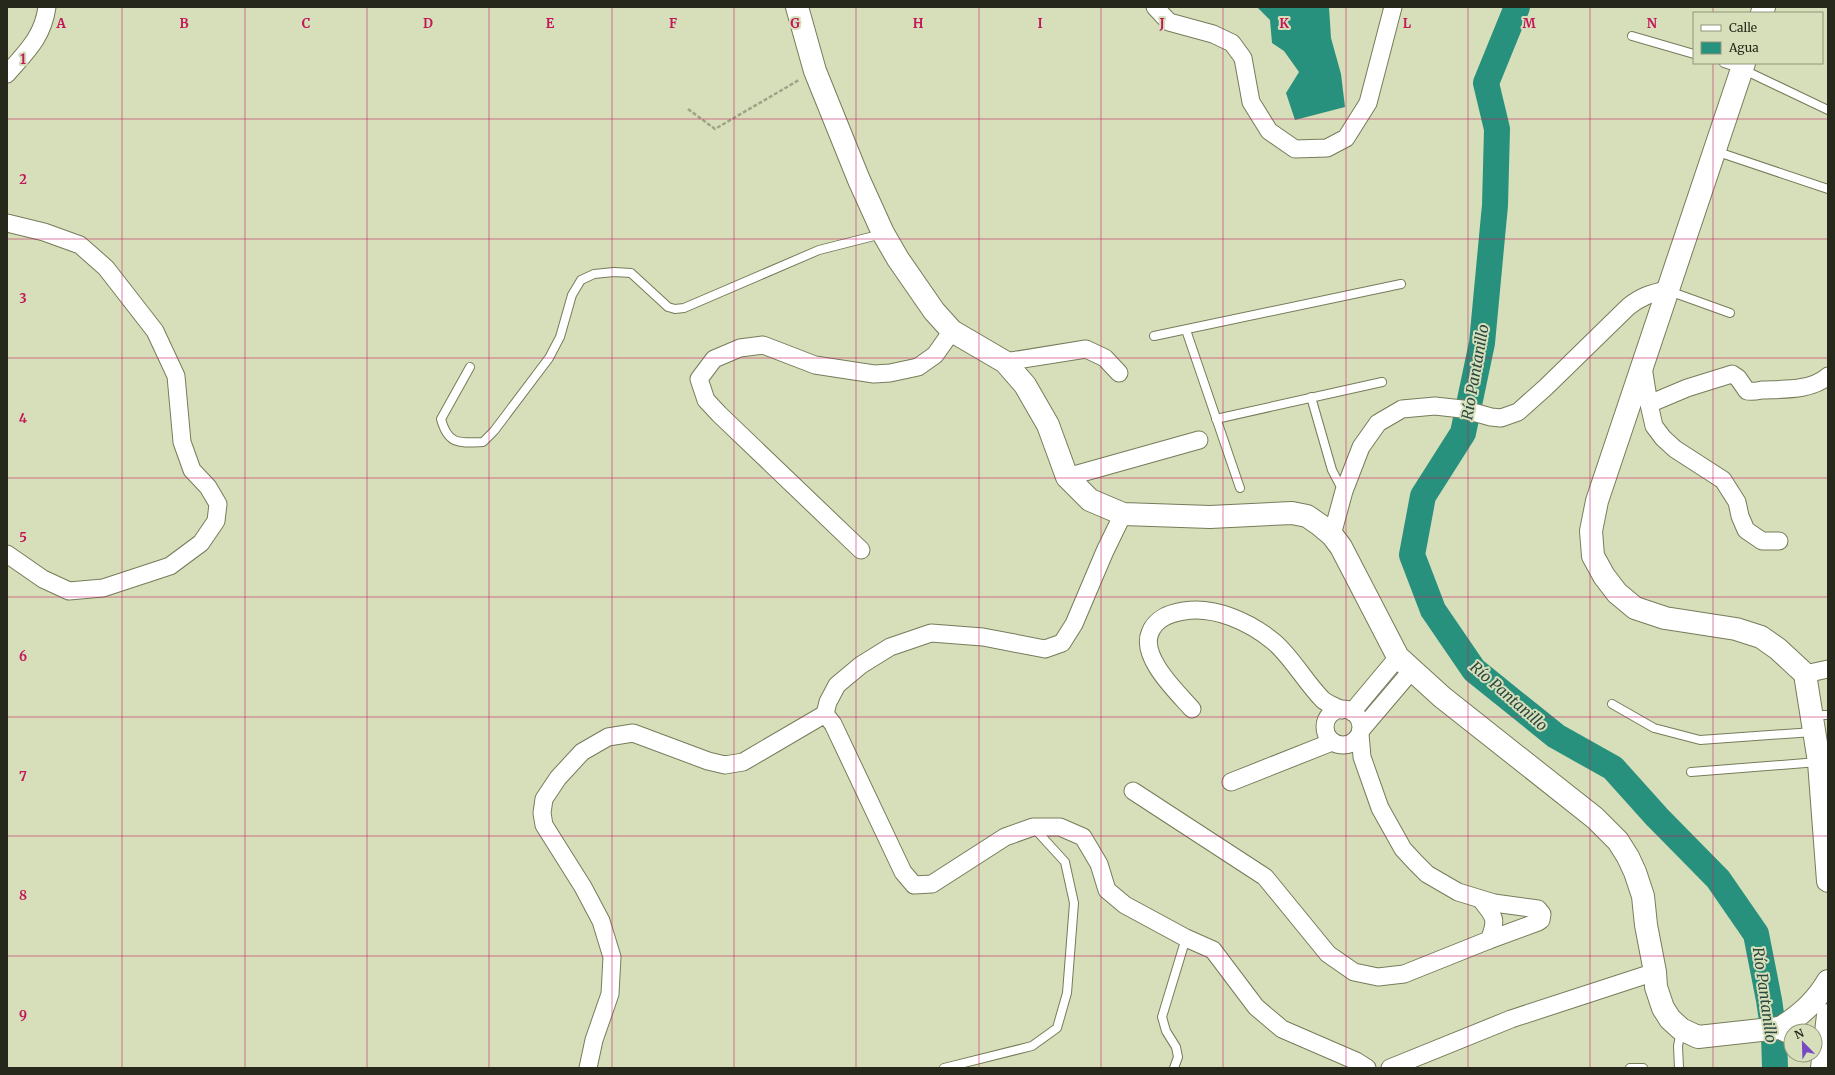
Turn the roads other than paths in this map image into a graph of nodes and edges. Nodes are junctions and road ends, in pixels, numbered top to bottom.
1 (47, 7) edge
2 (797, 7) edge
3 (1155, 7) edge
4 (1393, 7) edge
5 (1632, 36) dead end
6 (1693, 54) edge
7 (1737, 65) edge
8 (7, 74) edge
9 (1828, 110) edge
10 (1714, 150) junction
11 (1828, 189) edge
12 (7, 223) edge
13 (883, 234) junction
14 (1401, 284) dead end
15 (1667, 290) junction
16 (1730, 313) dead end
17 (1186, 330) junction
18 (952, 331) junction
19 (1154, 336) dead end
20 (1005, 362) junction
21 (1643, 364) junction
22 (470, 367) dead end
23 (1119, 373) dead end
24 (1828, 376) edge
25 (1382, 382) dead end
26 (1311, 397) junction
27 (1648, 404) junction
28 (1216, 419) junction
29 (1199, 440) dead end
30 (1067, 477) junction
31 (1240, 488) dead end
32 (1344, 492) junction
33 (1123, 514) junction
34 (1332, 535) junction
35 (1778, 541) dead end
36 (861, 550) dead end
37 (7, 554) edge
38 (1405, 664) junction
39 (1828, 670) edge
40 (1805, 674) junction
41 (1324, 701) junction
42 (1612, 704) dead end
43 (1192, 709) dead end
44 (1347, 711) junction
45 (825, 714) junction
46 (1818, 720) edge
47 (1360, 732) junction
48 (1328, 738) junction
49 (1362, 757) junction
50 (1824, 767) edge
51 (1691, 772) dead end
52 (1231, 782) dead end
53 (1133, 791) dead end
54 (1033, 827) junction
55 (1828, 881) edge
56 (1481, 900) junction
57 (1186, 938) junction
58 (1489, 940) junction
59 (1655, 972) junction
60 (1828, 981) edge
61 (1828, 1015) edge
62 (1681, 1029) junction
63 (1782, 1030) edge
64 (588, 1068) edge
65 (944, 1068) edge
66 (1174, 1068) edge
67 (1366, 1068) edge
68 (1390, 1068) edge
69 (1630, 1068) edge
70 (1643, 1068) edge
71 (1679, 1068) edge
72 (1822, 1068) edge

1 - 8 street
2 - 13 street
3 - 4 street
5 - 6 lane
7 - 9 lane
7 - 10 street
10 - 11 lane
10 - 15 street
12 - 37 street
13 - 18 street
13 - 22 lane
14 - 17 lane
15 - 16 lane
15 - 21 street
15 - 32 street
17 - 19 lane
17 - 28 lane
18 - 20 street
18 - 36 street
20 - 23 street
20 - 30 street
21 - 27 street
21 - 40 street
24 - 27 street
25 - 26 lane
26 - 28 lane
26 - 32 lane
27 - 35 street
28 - 31 lane
29 - 30 street
30 - 33 street
32 - 34 street
33 - 34 street
33 - 45 street
34 - 38 street
38 - 44 street
38 - 47 street
38 - 59 street
39 - 40 street
40 - 46 street
41 - 43 street
41 - 44 street
41 - 48 street
42 - 46 lane
44 - 47 street
44 - 48 street
45 - 54 street
45 - 64 street
46 - 50 street
47 - 48 street
47 - 49 street
48 - 49 street
48 - 52 street
49 - 56 street
50 - 51 lane
50 - 55 street
53 - 58 street
54 - 57 street
54 - 65 lane
56 - 58 street
56 - 58 street
57 - 66 lane
57 - 67 street
59 - 62 street
59 - 68 street
60 - 63 street
61 - 72 street
62 - 63 street
62 - 71 lane
69 - 70 lane

